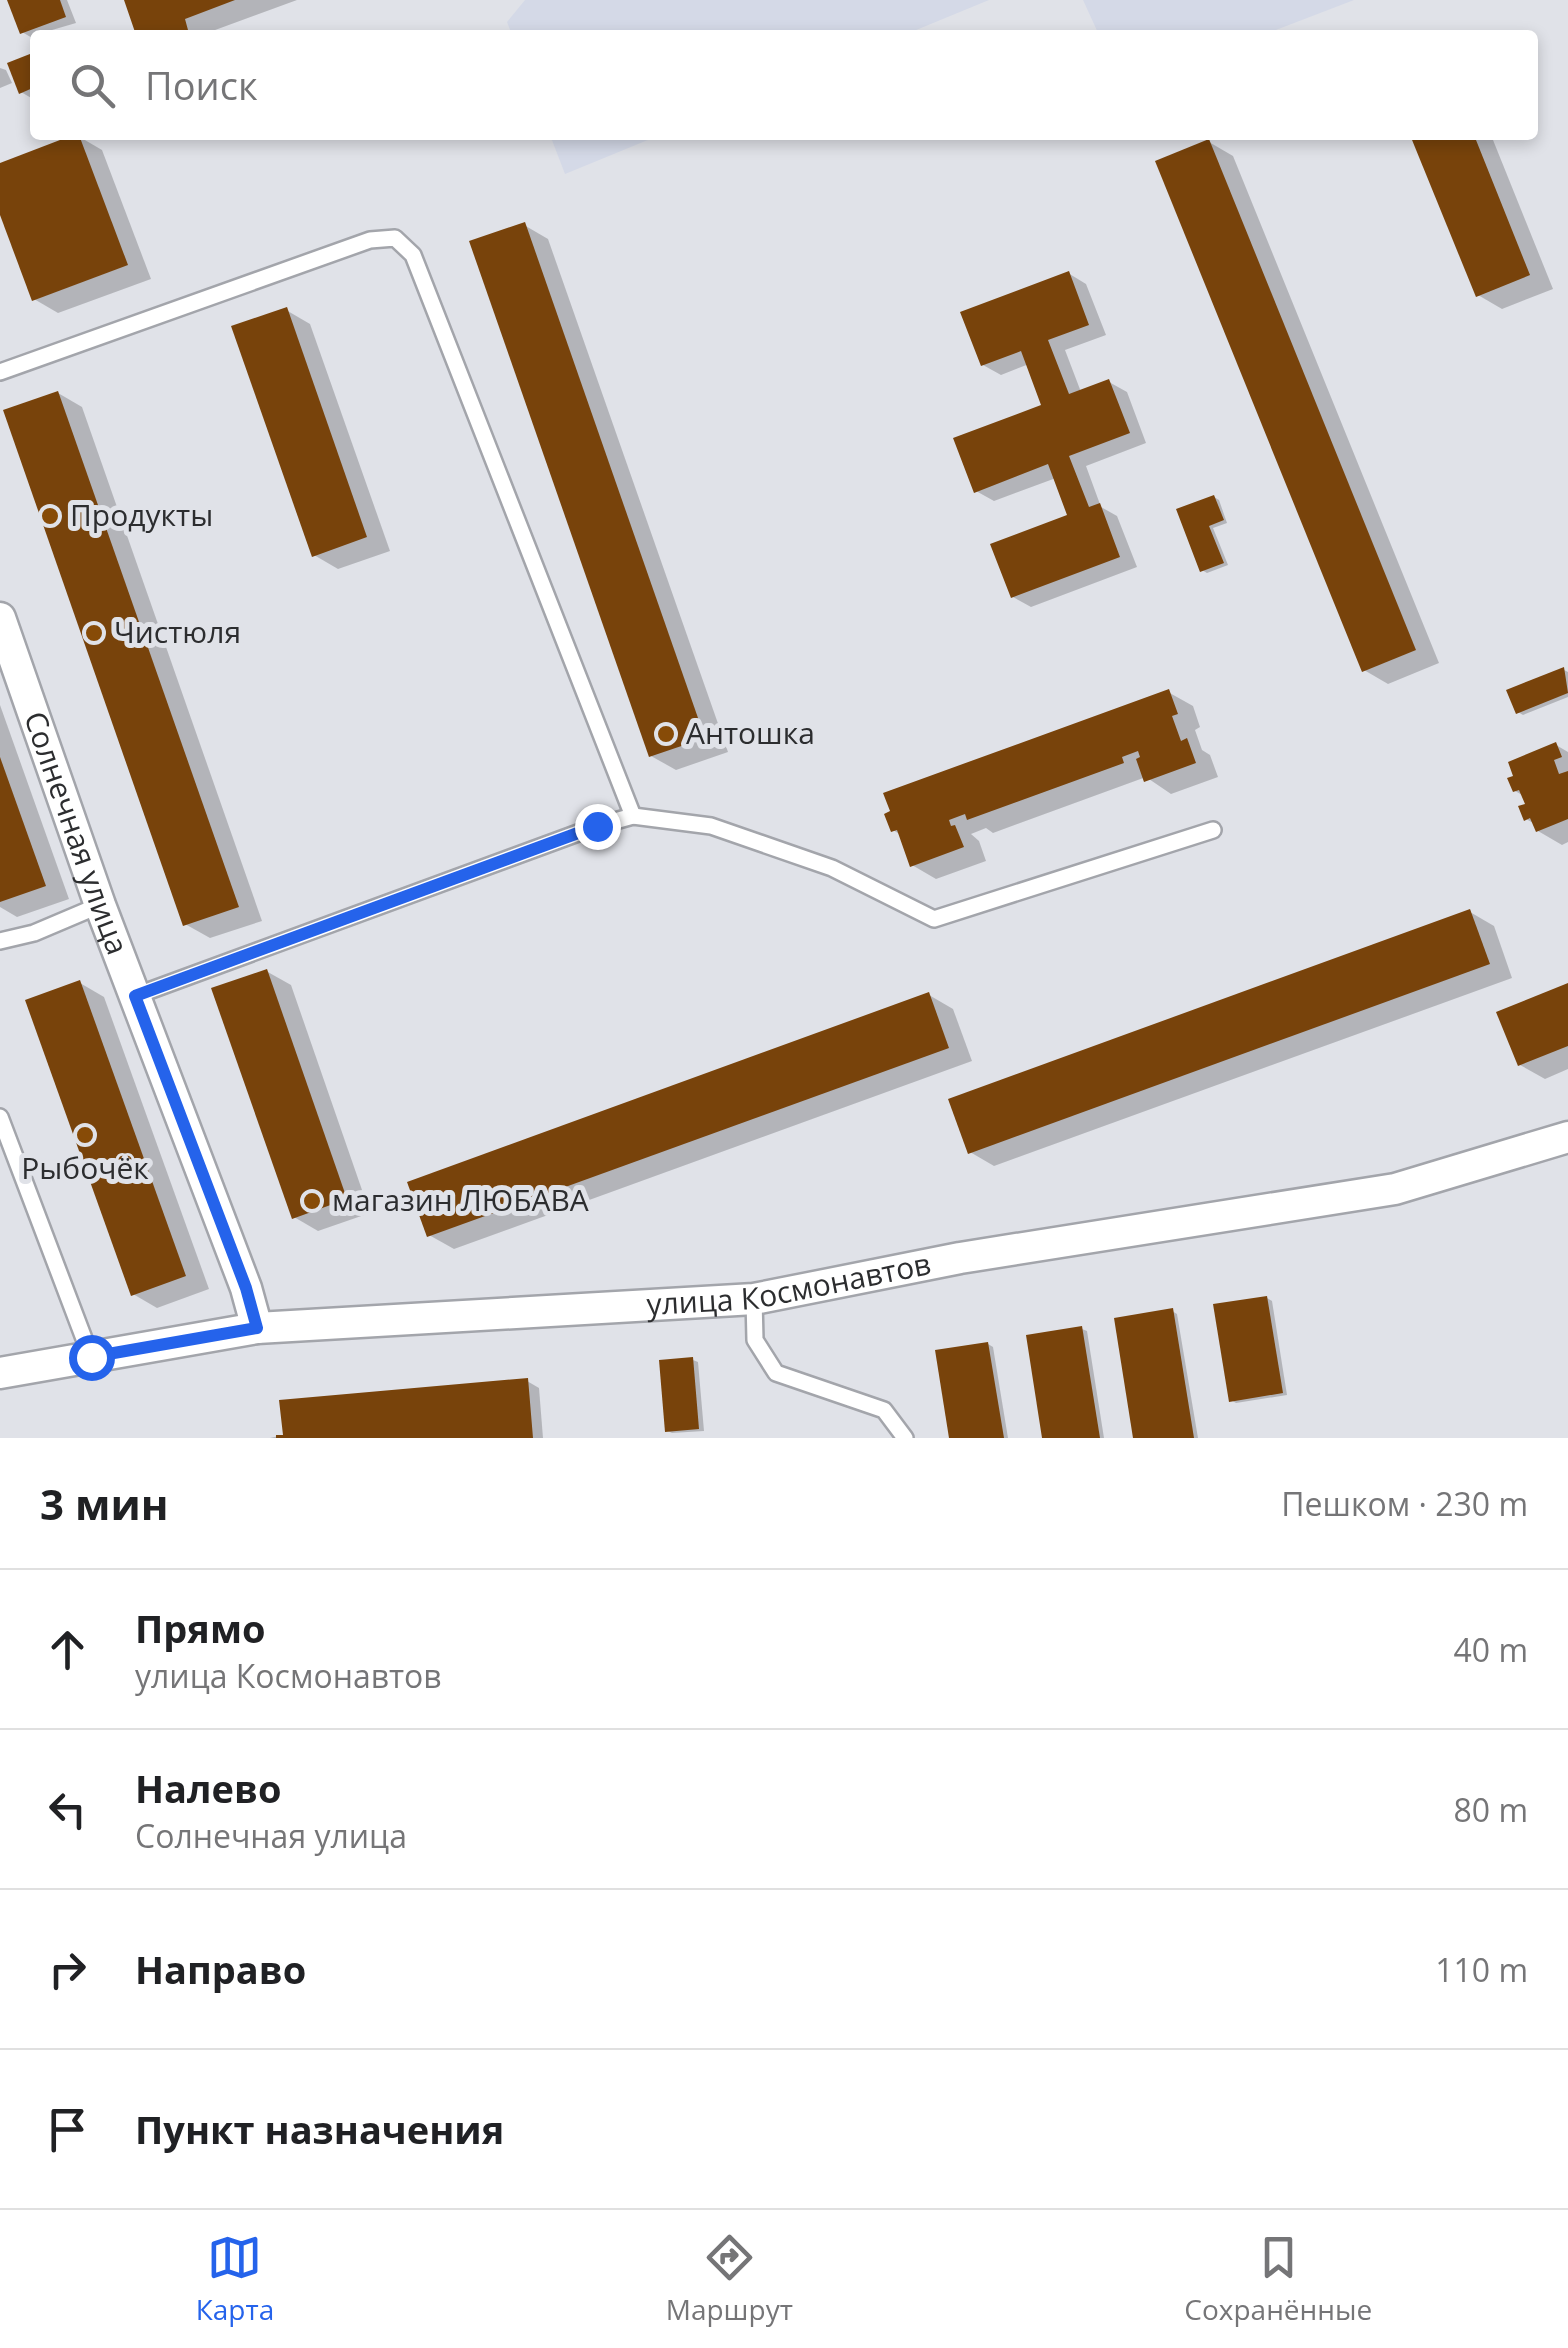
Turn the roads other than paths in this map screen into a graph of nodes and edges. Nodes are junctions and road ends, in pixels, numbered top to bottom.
1 (0, 372) edge
2 (0, 618) edge
3 (633, 816) junction
4 (1214, 830) dead end
5 (100, 905) junction
6 (0, 941) edge
7 (135, 996) junction
8 (0, 1117) edge
9 (1568, 1138) edge
10 (754, 1298) junction
11 (257, 1328) junction
12 (91, 1357) junction
13 (0, 1373) edge
14 (905, 1438) edge

1 - 3 lane
2 - 5 street, Солнечная улица
3 - 4 lane
3 - 7 lane
5 - 6 lane
5 - 7 street, Солнечная улица
7 - 11 street, Солнечная улица
8 - 12 lane
9 - 10 street, улица Космонавтов
10 - 11 street, улица Космонавтов
10 - 14 lane
11 - 12 street, улица Космонавтов
12 - 13 street, улица Космонавтов

